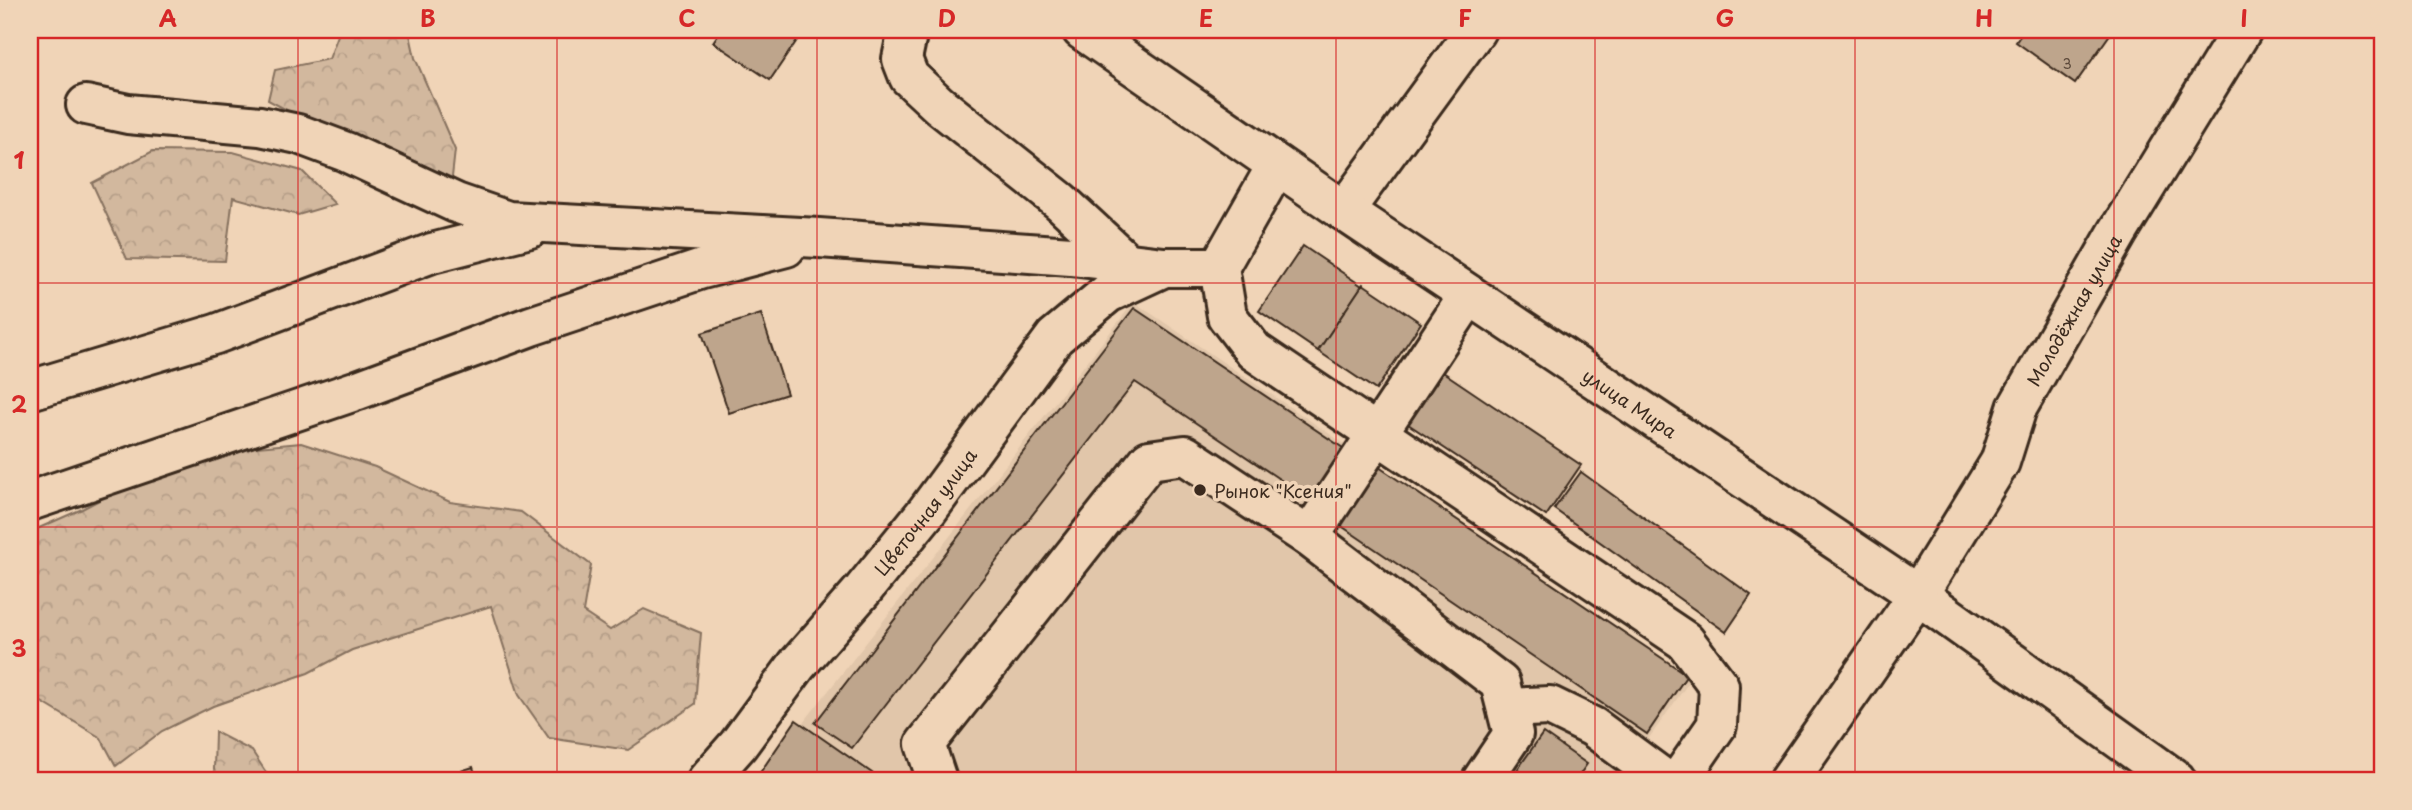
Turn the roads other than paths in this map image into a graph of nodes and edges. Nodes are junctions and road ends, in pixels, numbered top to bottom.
1 (908, 30) edge
2 (1082, 30) edge
3 (1476, 30) edge
4 (2242, 30) edge
5 (86, 105) dead end
6 (1277, 165) junction
7 (1344, 211) junction
8 (550, 224) junction
9 (819, 239) junction
10 (1146, 265) junction
11 (1219, 267) junction
12 (1469, 295) junction
13 (30, 390) edge
14 (1378, 434) junction
15 (30, 501) edge
16 (1310, 537) junction
17 (1918, 596) junction
18 (1507, 708) junction
19 (925, 744) junction
20 (707, 780) edge
21 (909, 780) edge
22 (937, 780) edge
23 (1482, 780) edge
24 (1665, 780) edge
25 (1679, 780) edge
26 (1789, 780) edge
27 (2176, 780) edge

1 - 10 street
2 - 6 street, улица Мира
3 - 7 street
4 - 17 street, Молодёжная улица
5 - 8 street
6 - 7 street, улица Мира
6 - 11 street
7 - 12 street, улица Мира
8 - 9 street
8 - 13 street
9 - 10 street
9 - 15 street
10 - 11 street
10 - 20 street, Цветочная улица
11 - 14 street
12 - 14 street
12 - 17 street, улица Мира
14 - 16 street
14 - 25 street
16 - 18 street
16 - 19 street
17 - 26 street, Молодёжная улица
17 - 27 street, улица Мира
18 - 23 street
18 - 24 street
19 - 21 street
19 - 22 street

